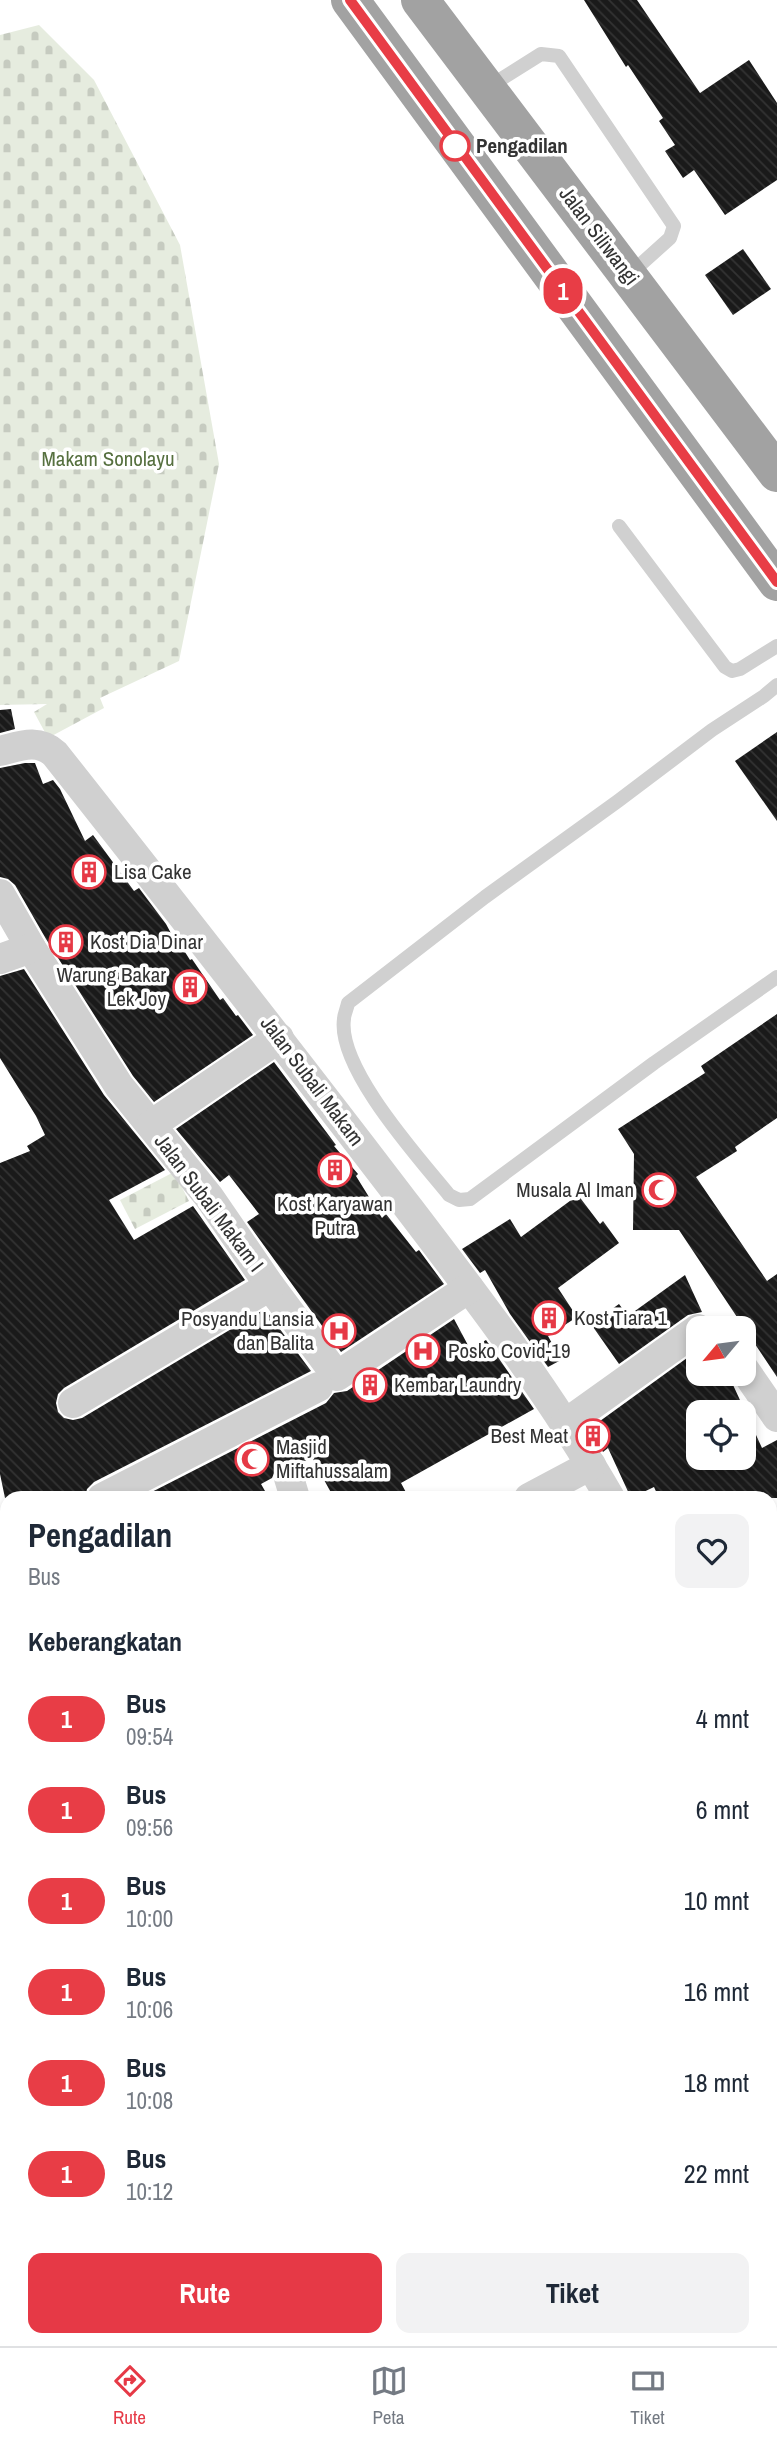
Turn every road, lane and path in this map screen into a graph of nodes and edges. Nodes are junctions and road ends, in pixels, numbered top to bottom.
1 (350, 0) edge
2 (420, 0) edge
3 (487, 88) junction
4 (629, 275) junction
5 (777, 473) edge
6 (619, 526) dead end
7 (777, 582) edge
8 (777, 646) edge
9 (777, 685) edge
10 (0, 751) edge
11 (0, 894) edge
12 (31, 948) junction
13 (0, 959) edge
14 (777, 977) edge
15 (279, 1038) junction
16 (151, 1125) junction
17 (270, 1286) junction
18 (469, 1287) junction
19 (686, 1338) edge
20 (756, 1386) edge
21 (318, 1387) dead end
22 (73, 1403) dead end
23 (777, 1417) edge
24 (565, 1424) junction
25 (591, 1465) junction
26 (116, 1491) edge
27 (542, 1491) edge
28 (606, 1491) edge

1 - 7 highway
2 - 3 highway, Jalan Siliwangi
3 - 4 highway, Jalan Siliwangi
3 - 4 lane
4 - 5 highway, Jalan Siliwangi
6 - 8 lane
9 - 14 lane
10 - 15 street, Jalan Subali Makam
11 - 12 street, Jalan Subali Makam I
12 - 13 street
12 - 16 street, Jalan Subali Makam I
15 - 16 street
15 - 18 street, Jalan Subali Makam
16 - 17 street, Jalan Subali Makam I
17 - 18 street, Jalan Subali Makam I
17 - 22 street
18 - 24 street, Jalan Subali Makam
19 - 24 street
20 - 23 street
21 - 26 street
24 - 25 street, Jalan Subali Makam
25 - 27 street
25 - 28 street, Jalan Subali Makam

